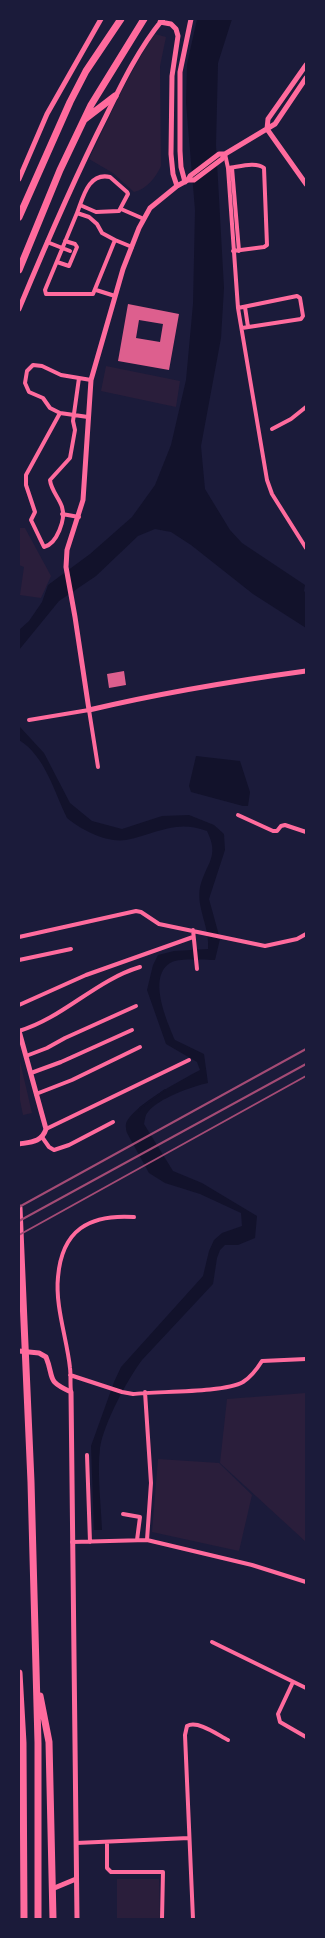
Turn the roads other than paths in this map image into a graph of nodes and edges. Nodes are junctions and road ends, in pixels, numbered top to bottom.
1 (101, 19) edge
2 (121, 19) edge
3 (144, 19) edge
4 (191, 19) edge
5 (162, 20) edge
6 (306, 65) edge
7 (306, 78) edge
8 (290, 88) junction
9 (297, 92) junction
10 (116, 96) junction
11 (84, 120) junction
12 (267, 129) junction
13 (225, 154) junction
14 (230, 168) junction
15 (19, 179) edge
16 (189, 179) junction
17 (306, 184) edge
18 (177, 186) junction
19 (80, 206) junction
20 (121, 209) junction
21 (77, 212) junction
22 (19, 217) edge
23 (144, 219) junction
24 (115, 240) junction
25 (65, 241) junction
26 (47, 242) junction
27 (132, 247) junction
28 (62, 248) junction
29 (70, 251) dead end
30 (233, 251) junction
31 (239, 251) junction
32 (57, 262) junction
33 (19, 270) edge
34 (96, 290) junction
35 (115, 296) junction
36 (245, 307) junction
37 (238, 308) junction
38 (19, 309) edge
39 (248, 327) junction
40 (242, 328) junction
41 (78, 378) junction
42 (92, 380) junction
43 (306, 407) edge
44 (60, 413) junction
45 (74, 415) junction
46 (88, 417) junction
47 (272, 429) dead end
48 (62, 514) junction
49 (78, 518) junction
50 (306, 548) edge
51 (306, 671) edge
52 (89, 710) junction
53 (29, 720) dead end
54 (98, 767) dead end
55 (238, 815) dead end
56 (306, 832) edge
57 (193, 930) junction
58 (306, 934) edge
59 (19, 937) edge
60 (193, 937) junction
61 (71, 949) dead end
62 (19, 960) edge
63 (140, 968) dead end
64 (197, 969) dead end
65 (19, 1005) edge
66 (136, 1006) dead end
67 (132, 1030) dead end
68 (19, 1031) edge
69 (140, 1047) dead end
70 (26, 1056) junction
71 (189, 1060) dead end
72 (31, 1073) junction
73 (36, 1094) junction
74 (113, 1122) dead end
75 (46, 1129) junction
76 (42, 1137) junction
77 (19, 1144) edge
78 (19, 1208) edge
79 (134, 1217) dead end
80 (19, 1351) edge
81 (306, 1359) edge
82 (70, 1375) junction
83 (71, 1392) junction
84 (145, 1392) junction
85 (87, 1455) dead end
86 (123, 1514) dead end
87 (137, 1540) junction
88 (147, 1540) junction
89 (72, 1542) junction
90 (90, 1542) junction
91 (306, 1582) edge
92 (212, 1642) dead end
93 (19, 1673) edge
94 (36, 1674) junction
95 (293, 1682) junction
96 (306, 1688) edge
97 (306, 1737) edge
98 (228, 1740) dead end
99 (189, 1838) junction
100 (107, 1842) junction
101 (76, 1843) junction
102 (76, 1879) junction
103 (52, 1889) junction
104 (24, 1919) edge
105 (38, 1919) edge
106 (53, 1919) edge
107 (77, 1919) edge
108 (162, 1919) edge
109 (193, 1919) edge

1 - 15 street
2 - 22 highway
3 - 11 highway
4 - 16 street
5 - 10 street
5 - 18 street
6 - 8 street
7 - 9 street
8 - 9 street
8 - 12 street
9 - 12 street
10 - 11 highway
10 - 26 street
11 - 33 highway
12 - 13 street
12 - 17 street
13 - 14 street
13 - 16 street
14 - 30 street
14 - 31 street
14 - 31 street
16 - 18 street
18 - 23 street
19 - 20 street
19 - 20 street
19 - 21 street
20 - 23 street
21 - 24 street
21 - 25 street
23 - 27 street
24 - 27 street
24 - 34 street
25 - 28 street
25 - 32 street
26 - 28 street
26 - 38 street
27 - 35 street
28 - 29 street
28 - 32 street
30 - 31 street
30 - 37 street
32 - 34 street
34 - 35 street
35 - 42 street
36 - 37 street
36 - 39 street
36 - 39 street
37 - 40 street
39 - 40 street
40 - 50 street
41 - 42 street
41 - 44 street
41 - 45 street
42 - 46 street
43 - 47 street
44 - 45 street
44 - 48 street
45 - 46 street
45 - 48 street
46 - 49 street
48 - 49 street
49 - 52 street
51 - 52 street
52 - 53 street
52 - 54 street
55 - 56 street
57 - 58 street
57 - 59 street
57 - 60 street
60 - 64 street
60 - 65 street
61 - 62 street
63 - 68 street
66 - 70 street
67 - 72 street
68 - 70 street
69 - 73 street
70 - 72 street
71 - 75 street
72 - 73 street
73 - 75 street
74 - 76 street
75 - 76 street
76 - 77 street
78 - 94 highway
79 - 82 street
80 - 83 street
81 - 84 street
82 - 83 street
82 - 84 street
83 - 89 street
84 - 88 street
85 - 90 street
86 - 87 street
87 - 88 street
87 - 90 street
88 - 91 street
89 - 90 street
89 - 101 street
92 - 95 street
93 - 104 highway
94 - 103 highway
94 - 105 highway
95 - 96 street
95 - 97 street
98 - 99 street
99 - 100 street
99 - 109 street
100 - 101 street
100 - 108 street
101 - 102 street
102 - 103 street
102 - 107 street
103 - 106 highway

